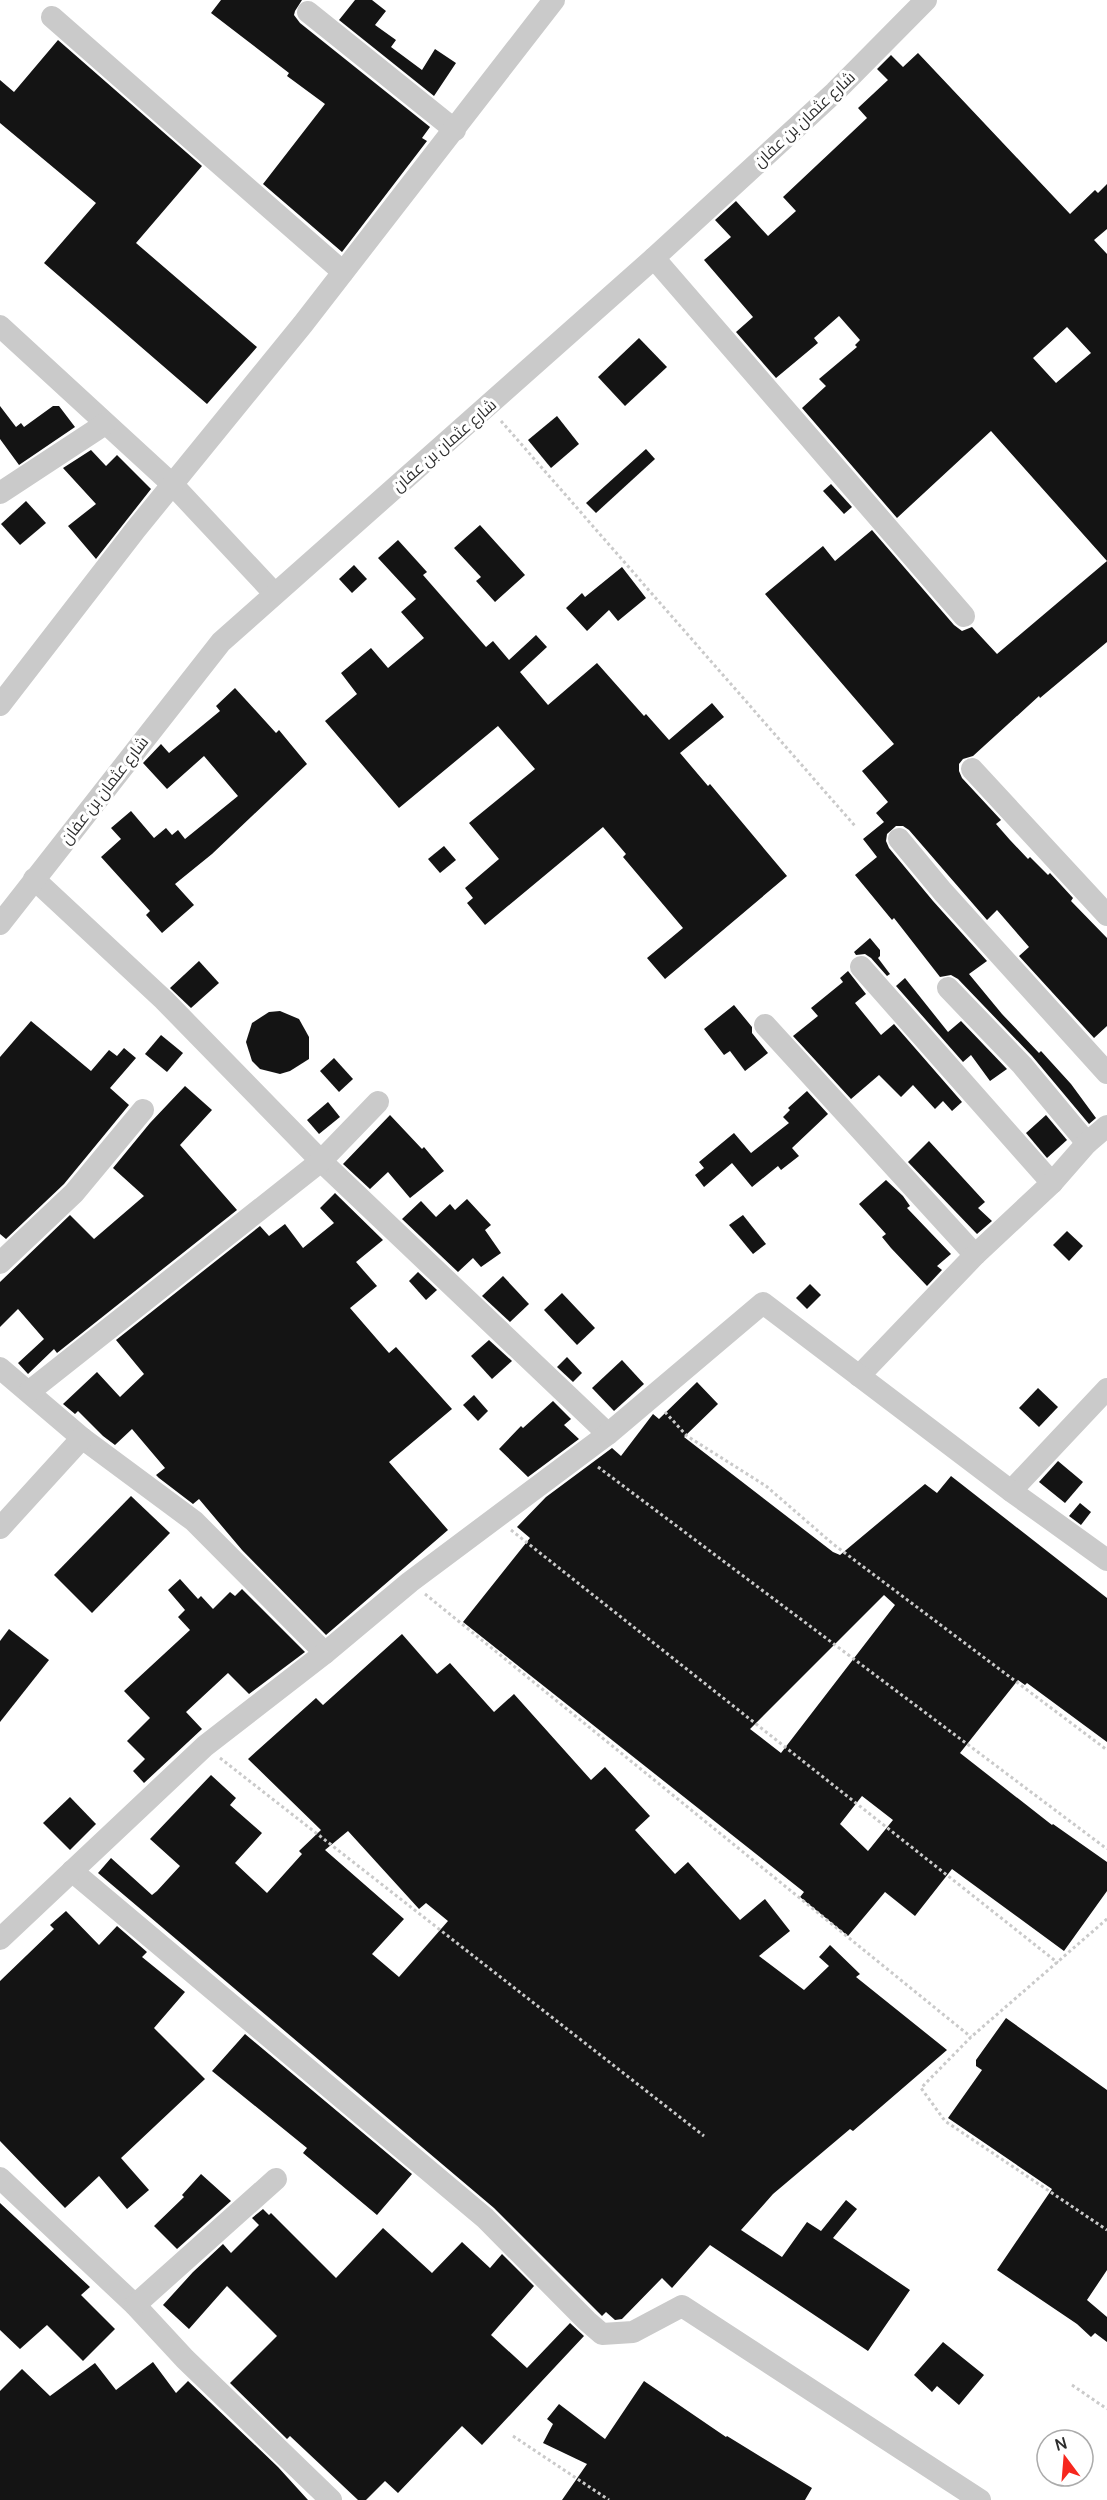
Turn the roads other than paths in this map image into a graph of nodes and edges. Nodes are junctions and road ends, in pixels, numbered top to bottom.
1 (554, 0) edge
2 (926, 0) edge
3 (308, 12) dead end
4 (52, 17) dead end
5 (454, 130) junction
6 (654, 258) junction
7 (343, 272) junction
8 (0, 326) edge
9 (105, 424) junction
10 (173, 485) junction
11 (0, 493) edge
12 (274, 593) junction
13 (964, 616) dead end
14 (0, 705) edge
15 (972, 769) dead end
16 (899, 839) dead end
17 (34, 879) junction
18 (1107, 915) edge
19 (0, 924) edge
20 (861, 967) dead end
21 (948, 988) dead end
22 (765, 1025) dead end
23 (1107, 1073) edge
24 (378, 1102) dead end
25 (143, 1110) dead end
26 (1100, 1135) edge
27 (321, 1161) junction
28 (1052, 1183) junction
29 (975, 1255) junction
30 (0, 1263) edge
31 (0, 1368) edge
32 (858, 1376) junction
33 (1107, 1389) edge
34 (30, 1391) junction
35 (608, 1434) junction
36 (82, 1438) junction
37 (1011, 1491) junction
38 (0, 1528) edge
39 (1107, 1560) edge
40 (325, 1653) junction
41 (72, 1871) junction
42 (0, 1939) edge
43 (0, 2178) edge
44 (276, 2179) dead end
45 (135, 2305) junction
46 (331, 2500) edge
47 (980, 2500) edge

1 - 5 street
2 - 6 street, شارع عثمان بن عفان
3 - 5 street
4 - 7 street
5 - 7 street
6 - 12 street, شارع عثمان بن عفان
6 - 13 street
7 - 10 street
8 - 9 street
9 - 10 street
9 - 11 street
10 - 12 street
10 - 14 street
12 - 17 street, شارع عثمان بن عفان
15 - 18 street
16 - 23 street
17 - 19 street, شارع عثمان بن عفان
17 - 27 street
20 - 28 street
21 - 26 street
22 - 29 street
24 - 27 street
25 - 30 street
26 - 28 street
27 - 34 street
27 - 35 street
28 - 29 street
29 - 32 street
31 - 34 street
32 - 35 street
32 - 37 street
33 - 37 street
34 - 36 street
35 - 40 street
36 - 38 street
36 - 40 street
37 - 39 street
40 - 41 street
41 - 42 street
41 - 47 street
43 - 45 street
44 - 45 street
45 - 46 street

